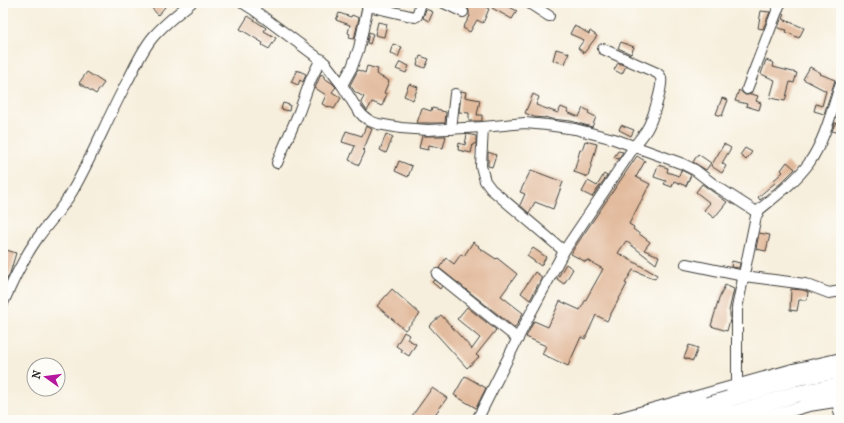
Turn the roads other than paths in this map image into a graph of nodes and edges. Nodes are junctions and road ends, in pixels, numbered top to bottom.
1 (191, 3) edge
2 (242, 3) edge
3 (421, 3) edge
4 (444, 3) edge
5 (529, 3) edge
6 (781, 3) edge
7 (368, 4) edge
8 (463, 12) dead end
9 (549, 16) dead end
10 (603, 49) dead end
11 (321, 59) junction
12 (841, 83) edge
13 (342, 85) junction
14 (747, 89) dead end
15 (455, 94) dead end
16 (838, 101) edge
17 (483, 127) junction
18 (452, 129) junction
19 (634, 147) junction
20 (276, 163) dead end
21 (758, 213) junction
22 (564, 251) junction
23 (686, 264) dead end
24 (437, 274) dead end
25 (744, 276) junction
26 (841, 291) edge
27 (3, 303) edge
28 (518, 339) junction
29 (841, 359) edge
30 (841, 370) edge
31 (738, 385) junction
32 (840, 396) edge
33 (725, 406) edge
34 (710, 415) edge
35 (477, 420) edge
36 (615, 420) edge
37 (659, 420) edge
38 (757, 420) edge
39 (841, 420) edge

1 - 27 street
2 - 11 street
3 - 7 street
4 - 8 street
5 - 9 street
6 - 14 street
7 - 13 street
10 - 19 street
11 - 13 street
11 - 20 street
12 - 16 street
13 - 18 street
15 - 18 street
16 - 21 street
17 - 18 street
17 - 19 street
17 - 22 street
19 - 21 street
19 - 22 street
21 - 25 street
22 - 28 street
23 - 25 street
24 - 28 street
25 - 26 street
25 - 31 street
28 - 35 street
29 - 31 street
30 - 33 highway
31 - 33 street
32 - 33 highway
32 - 38 street
32 - 39 street
33 - 34 highway, bridge
33 - 36 street
34 - 37 highway

